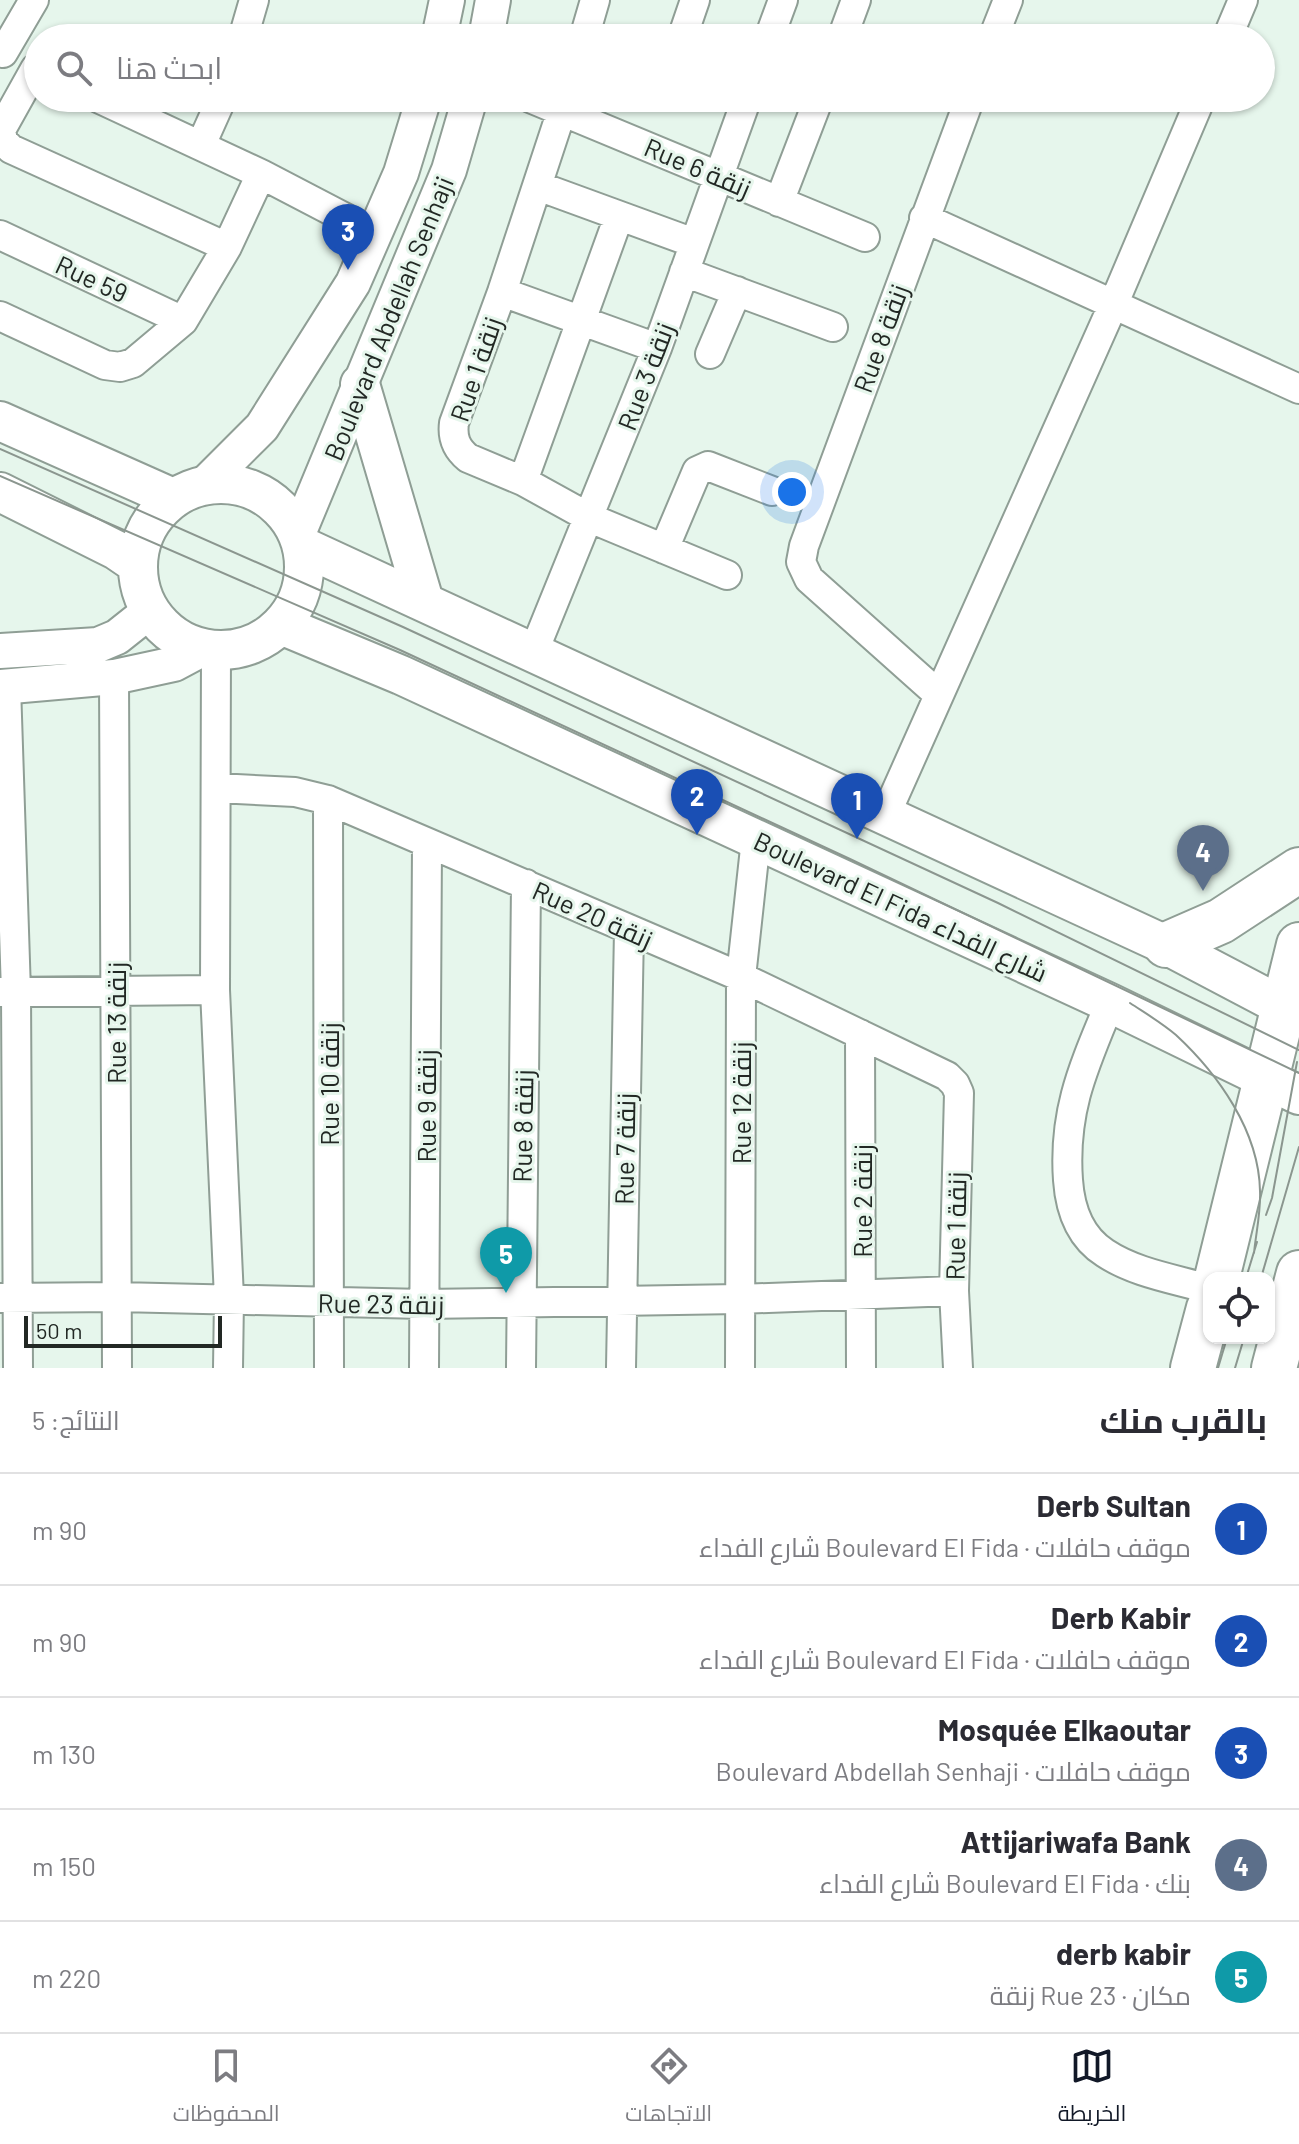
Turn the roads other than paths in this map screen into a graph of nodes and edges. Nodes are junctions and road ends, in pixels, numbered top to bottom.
1 (34, 0) edge
2 (254, 0) edge
3 (447, 0) edge
4 (493, 0) edge
5 (595, 0) edge
6 (695, 0) edge
7 (783, 0) edge
8 (856, 0) edge
9 (1243, 0) edge
10 (1000, 2) edge
11 (247, 24) edge
12 (442, 24) edge
13 (489, 24) edge
14 (590, 24) edge
15 (687, 24) edge
16 (774, 24) edge
17 (847, 24) edge
18 (996, 24) edge
19 (1233, 24) edge
20 (2, 52) edge
21 (24, 64) edge
22 (24, 91) edge
23 (129, 112) edge
24 (216, 112) edge
25 (420, 112) edge
26 (466, 112) edge
27 (562, 112) edge
28 (579, 112) edge
29 (742, 112) edge
30 (814, 112) edge
31 (965, 112) edge
32 (1195, 112) edge
33 (201, 145) junction
34 (261, 174) junction
35 (718, 176) junction
36 (538, 186) junction
37 (779, 202) junction
38 (619, 216) junction
39 (924, 218) junction
40 (376, 234) junction
41 (0, 235) edge
42 (865, 237) dead end
43 (694, 243) junction
44 (227, 247) junction
45 (684, 272) junction
46 (737, 291) junction
47 (502, 292) junction
48 (1114, 303) junction
49 (0, 316) edge
50 (581, 320) junction
51 (183, 321) junction
52 (833, 327) dead end
53 (657, 348) junction
54 (710, 354) dead end
55 (360, 384) junction
56 (1299, 389) edge
57 (0, 421) edge
58 (523, 481) junction
59 (772, 491) dead end
60 (0, 492) edge
61 (189, 492) junction
62 (590, 518) junction
63 (300, 540) junction
64 (664, 549) junction
65 (138, 565) junction
66 (727, 575) dead end
67 (424, 601) junction
68 (151, 610) junction
69 (281, 625) junction
70 (210, 649) junction
71 (0, 651) edge
72 (534, 651) junction
73 (114, 677) junction
74 (3, 686) edge
75 (939, 695) junction
76 (217, 788) junction
77 (328, 800) junction
78 (886, 814) junction
79 (756, 839) junction
80 (427, 844) junction
81 (1299, 870) edge
82 (526, 884) junction
83 (629, 930) junction
84 (1166, 945) junction
85 (1299, 945) edge
86 (741, 977) junction
87 (215, 990) junction
88 (114, 991) junction
89 (8, 992) edge
90 (1110, 1003) junction
91 (1292, 1011) edge
92 (860, 1034) junction
93 (955, 1084) joint
94 (1283, 1086) edge
95 (1219, 1272) edge
96 (1299, 1273) edge
97 (1203, 1287) edge
98 (954, 1291) junction
99 (862, 1295) junction
100 (118, 1297) junction
101 (8, 1298) edge
102 (229, 1298) junction
103 (739, 1299) junction
104 (621, 1301) junction
105 (329, 1302) junction
106 (520, 1303) junction
107 (424, 1304) junction
108 (1203, 1330) edge
109 (1285, 1349) edge
110 (18, 1368) edge
111 (117, 1368) edge
112 (228, 1368) edge
113 (329, 1368) edge
114 (424, 1368) edge
115 (521, 1368) edge
116 (621, 1368) edge
117 (740, 1368) edge
118 (861, 1368) edge
119 (958, 1368) edge
120 (1193, 1368) edge

1 - 20 street
2 - 11 street
3 - 12 street
4 - 13 street
5 - 14 street
6 - 15 street
7 - 16 street
8 - 17 street
9 - 19 street
10 - 18 street
20 - 21 street
22 - 44 street
23 - 33 street
24 - 33 street
25 - 40 street, Boulevard Abdellah Senhaji
26 - 55 street, Boulevard Abdellah Senhaji
27 - 36 street, Rue 1 زنقة
28 - 35 street, Rue 6 زنقة
29 - 35 street, Rue 3 زنقة
30 - 37 street
31 - 39 street, Rue 8 زنقة
32 - 48 street
33 - 34 street
34 - 40 street
34 - 44 street
35 - 37 street, Rue 6 زنقة
35 - 43 street, Rue 3 زنقة
36 - 38 street
36 - 47 street, Rue 1 زنقة
37 - 42 street, Rue 6 زنقة
38 - 43 street
38 - 50 street
39 - 48 street
39 - 75 street, Rue 8 زنقة
40 - 61 street, Boulevard Abdellah Senhaji
41 - 51 street, Rue 59
43 - 45 street, Rue 3 زنقة
44 - 51 street
45 - 46 street
45 - 53 street, Rue 3 زنقة
46 - 52 street
46 - 54 street
47 - 50 street
47 - 58 street, Rue 1 زنقة
48 - 56 street
48 - 75 street
49 - 51 street
50 - 53 street
50 - 58 street
53 - 62 street, Rue 3 زنقة
55 - 63 street, Boulevard Abdellah Senhaji
55 - 67 main road
57 - 61 main road
58 - 62 street, Rue 1 زنقة
59 - 64 street
60 - 65 main road
61 - 63 main road
61 - 65 main road
62 - 64 street, Rue 1 زنقة
62 - 72 street, Rue 3 زنقة
63 - 67 main road
63 - 69 main road
64 - 66 street, Rue 1 زنقة
65 - 68 main road
67 - 72 main road
68 - 70 main road
68 - 71 street
69 - 70 main road
69 - 79 main road, Boulevard El Fida شارع الفداء
70 - 73 street
70 - 76 street
72 - 78 main road
73 - 74 street
73 - 88 street, Rue 13 زنقة
74 - 89 street
75 - 78 street
76 - 77 street, Rue 20 زنقة
76 - 87 street
77 - 80 street, Rue 20 زنقة
77 - 105 street, Rue 10 زنقة
78 - 84 main road
79 - 86 street, Rue 12 زنقة
79 - 90 main road, Boulevard El Fida شارع الفداء
80 - 82 street, Rue 20 زنقة
80 - 107 street, Rue 9 زنقة
81 - 84 main road
82 - 83 street, Rue 20 زنقة
82 - 106 street, Rue 8 زنقة
83 - 86 street, Rue 20 زنقة
83 - 104 street, Rue 7 زنقة
84 - 91 main road
85 - 91 main road
86 - 92 street, Rue 20 زنقة
86 - 103 street, Rue 12 زنقة
87 - 88 street
87 - 102 street
88 - 89 street
88 - 100 street, Rue 13 زنقة
89 - 101 street
90 - 94 main road, Boulevard El Fida شارع الفداء
90 - 97 street
91 - 94 main road
92 - 93 street, Rue 20 زنقة
92 - 99 street, Rue 2 زنقة
93 - 98 street, Rue 1 زنقة
94 - 95 main road
96 - 109 main road
98 - 99 street, Rue 23 زنقة
98 - 119 street, Rue 1 زنقة
99 - 103 street, Rue 23 زنقة
99 - 118 street, Rue 2 زنقة
100 - 101 street, Rue 23 زنقة
100 - 102 street, Rue 23 زنقة
100 - 111 street, Rue 13 زنقة
101 - 110 street
102 - 105 street, Rue 23 زنقة
102 - 112 street
103 - 104 street, Rue 23 زنقة
103 - 117 street, Rue 12 زنقة
104 - 106 street, Rue 23 زنقة
104 - 116 street, Rue 7 زنقة
105 - 107 street, Rue 23 زنقة
105 - 113 street, Rue 10 زنقة
106 - 107 street, Rue 23 زنقة
106 - 115 street, Rue 8 زنقة
107 - 114 street, Rue 9 زنقة
108 - 120 main road

